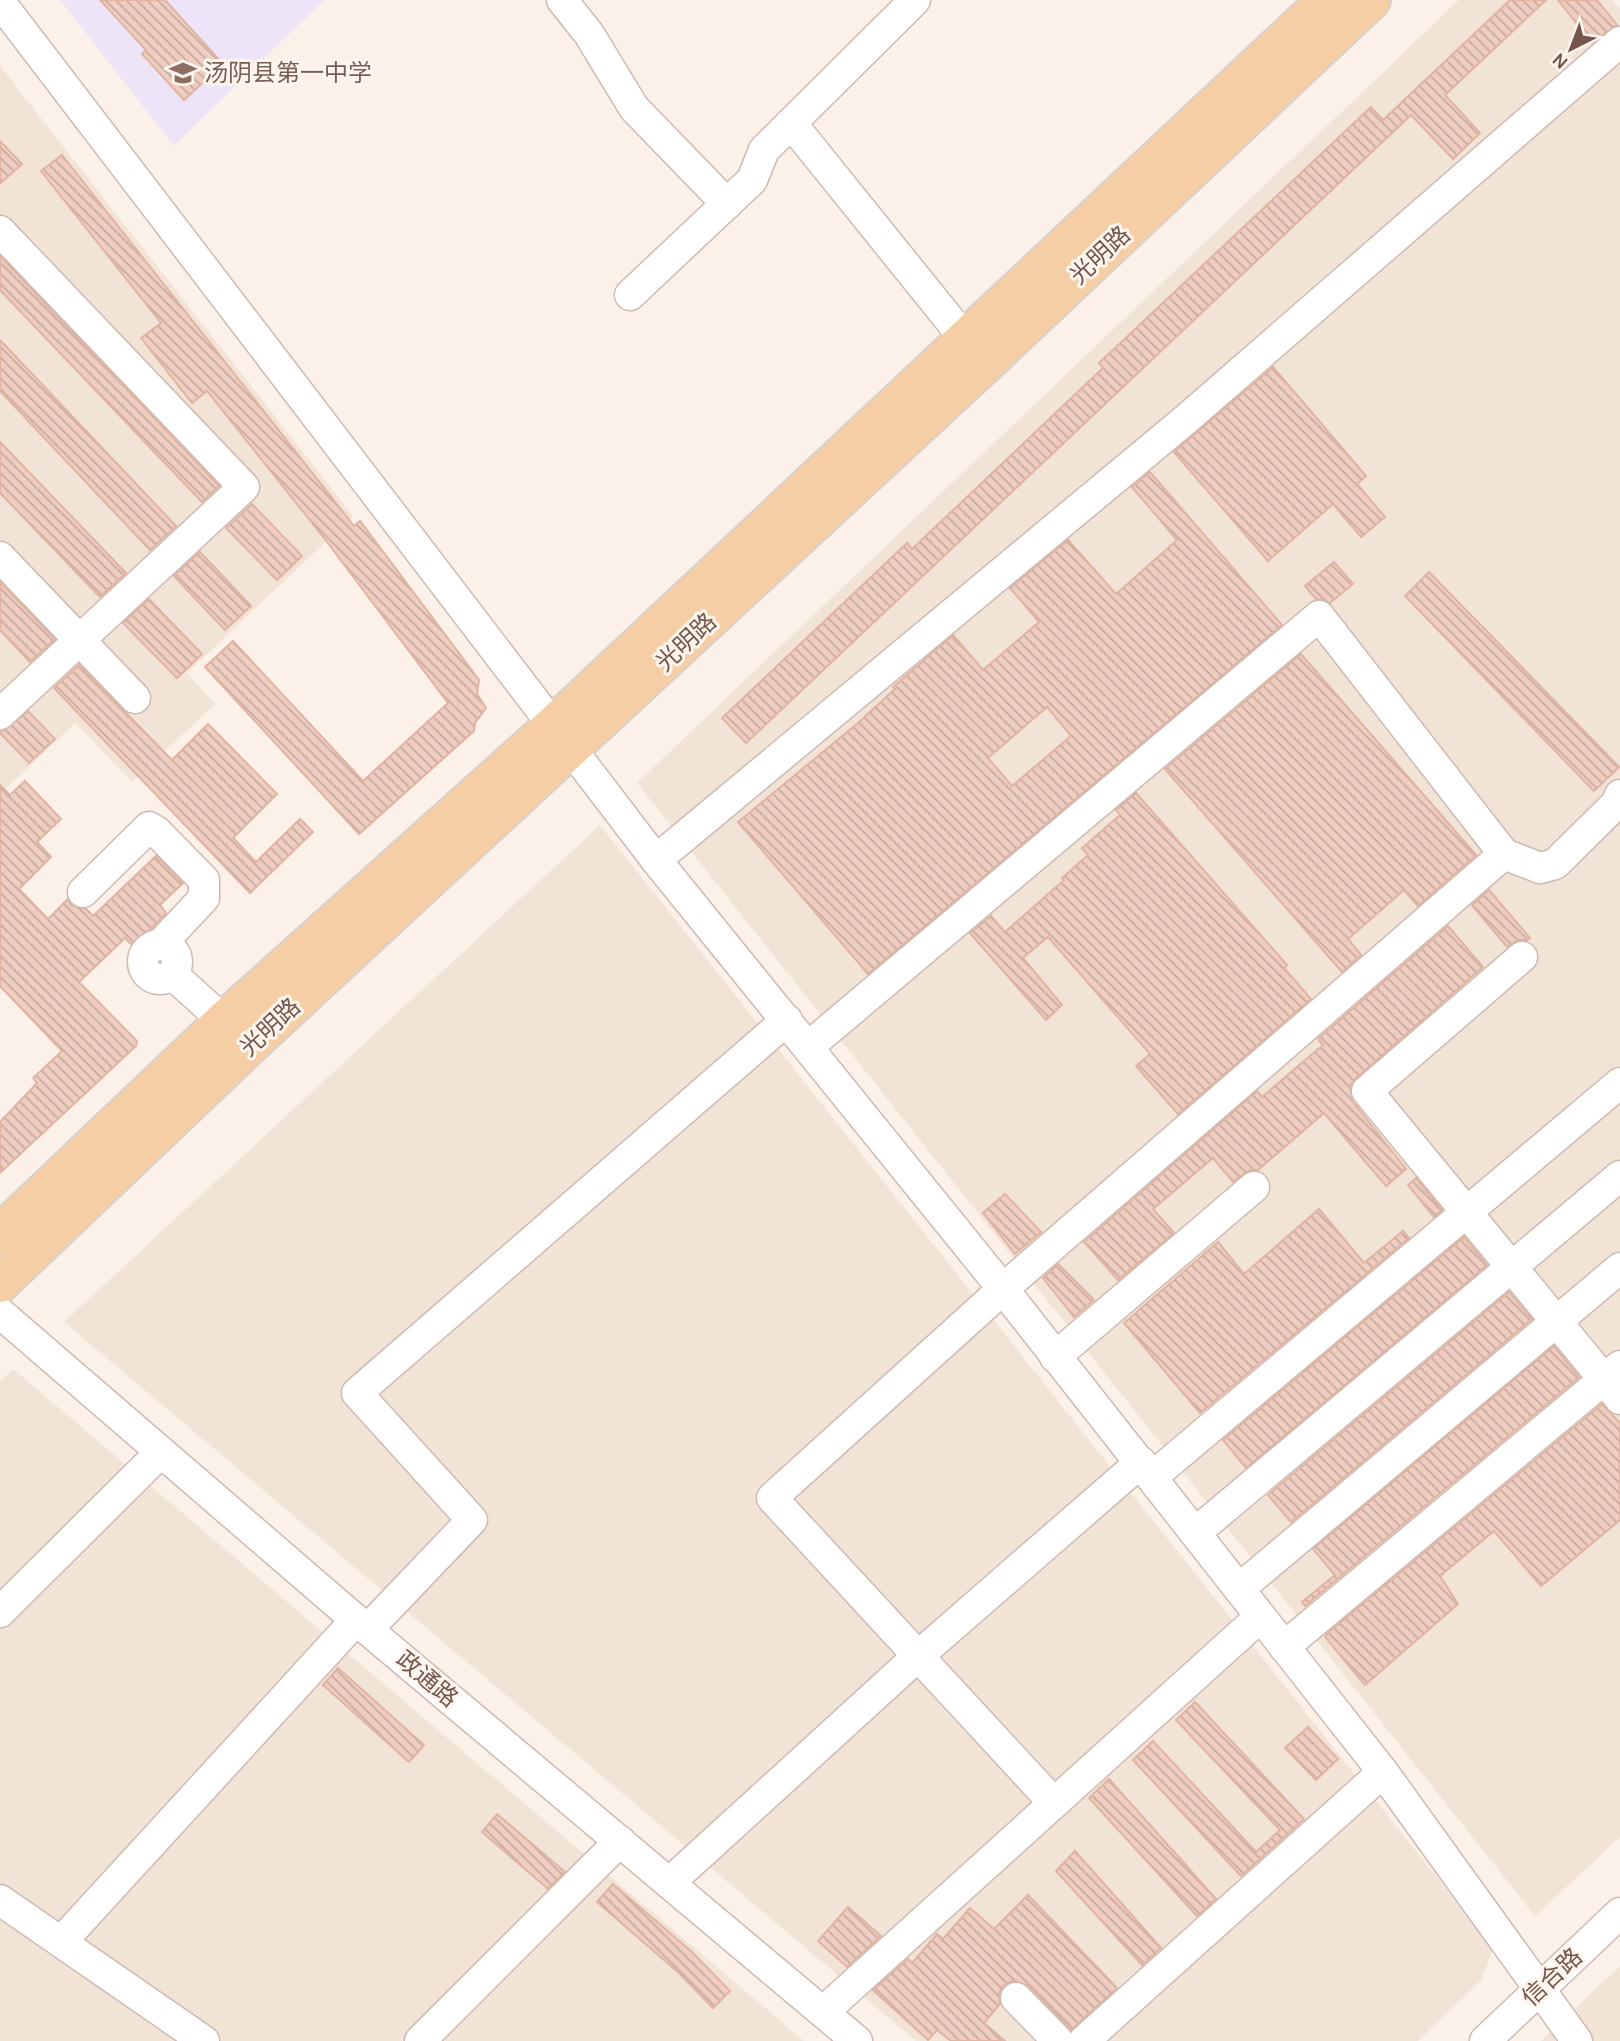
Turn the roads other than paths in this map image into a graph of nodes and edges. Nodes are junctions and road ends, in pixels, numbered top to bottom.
1 (562, 0) edge
2 (915, 0) edge
3 (1327, 0) edge
4 (1371, 0) edge
5 (0, 2) edge
6 (1620, 42) edge
7 (790, 123) junction
8 (727, 204) junction
9 (0, 231) edge
10 (630, 295) dead end
11 (975, 351) junction
12 (0, 557) edge
13 (80, 640) junction
14 (135, 698) dead end
15 (0, 714) edge
16 (564, 735) junction
17 (1619, 803) edge
18 (1504, 854) junction
19 (656, 860) junction
20 (83, 892) dead end
21 (1522, 957) dead end
22 (787, 1020) junction
23 (224, 1021) junction
24 (808, 1047) junction
25 (1620, 1083) edge
26 (1620, 1175) edge
27 (1254, 1187) dead end
28 (1466, 1212) junction
29 (0, 1234) edge
30 (1511, 1267) junction
31 (1620, 1268) edge
32 (0, 1283) edge
33 (1003, 1289) junction
34 (0, 1313) edge
35 (1556, 1322) junction
36 (1055, 1357) junction
37 (1615, 1382) edge
38 (160, 1453) junction
39 (1146, 1470) junction
40 (1195, 1533) junction
41 (1239, 1589) junction
42 (0, 1612) edge
43 (1260, 1617) junction
44 (362, 1625) junction
45 (1284, 1647) junction
46 (918, 1656) junction
47 (1383, 1772) junction
48 (1053, 1802) junction
49 (620, 1841) junction
50 (669, 1883) junction
51 (0, 1900) edge
52 (1620, 1913) edge
53 (62, 1941) junction
54 (1541, 1988) junction
55 (1016, 1998) dead end
56 (823, 2012) junction
57 (204, 2041) edge
58 (420, 2041) edge
59 (857, 2041) edge
60 (1058, 2041) edge
61 (1084, 2041) edge
62 (1485, 2041) edge
63 (1577, 2041) edge

1 - 8 street
2 - 7 street
3 - 11 main road, 光明路
4 - 11 main road, 光明路
5 - 16 street
6 - 19 street
7 - 8 street
7 - 11 street
8 - 10 street
9 - 13 street
11 - 16 main road, 光明路
12 - 13 street
13 - 14 street
13 - 15 street
16 - 19 street
16 - 23 main road, 光明路
16 - 32 main road, 光明路
17 - 18 street
18 - 24 street
18 - 33 street
19 - 22 street
20 - 23 street
21 - 28 street
22 - 24 street
22 - 44 street
23 - 29 main road, 光明路
24 - 33 street
25 - 28 street
26 - 30 street
27 - 36 street
28 - 30 street
28 - 39 street
30 - 35 street
30 - 40 street
31 - 35 street
33 - 36 street
33 - 46 street
34 - 38 street, 政通路
35 - 37 street
35 - 41 street
36 - 39 street
37 - 45 street
38 - 42 street
38 - 44 street, 政通路
39 - 40 street
39 - 46 street
40 - 41 street
41 - 43 street
43 - 45 street
43 - 48 street
44 - 49 street, 政通路
44 - 53 street
45 - 47 street
46 - 48 street
46 - 50 street
47 - 54 street
47 - 61 street
48 - 56 street
49 - 50 street, 政通路
49 - 58 street
50 - 56 street, 政通路
51 - 53 street
52 - 54 street, 信合路
53 - 57 street
54 - 62 street, 信合路
54 - 63 street
55 - 60 street
56 - 59 street, 政通路

